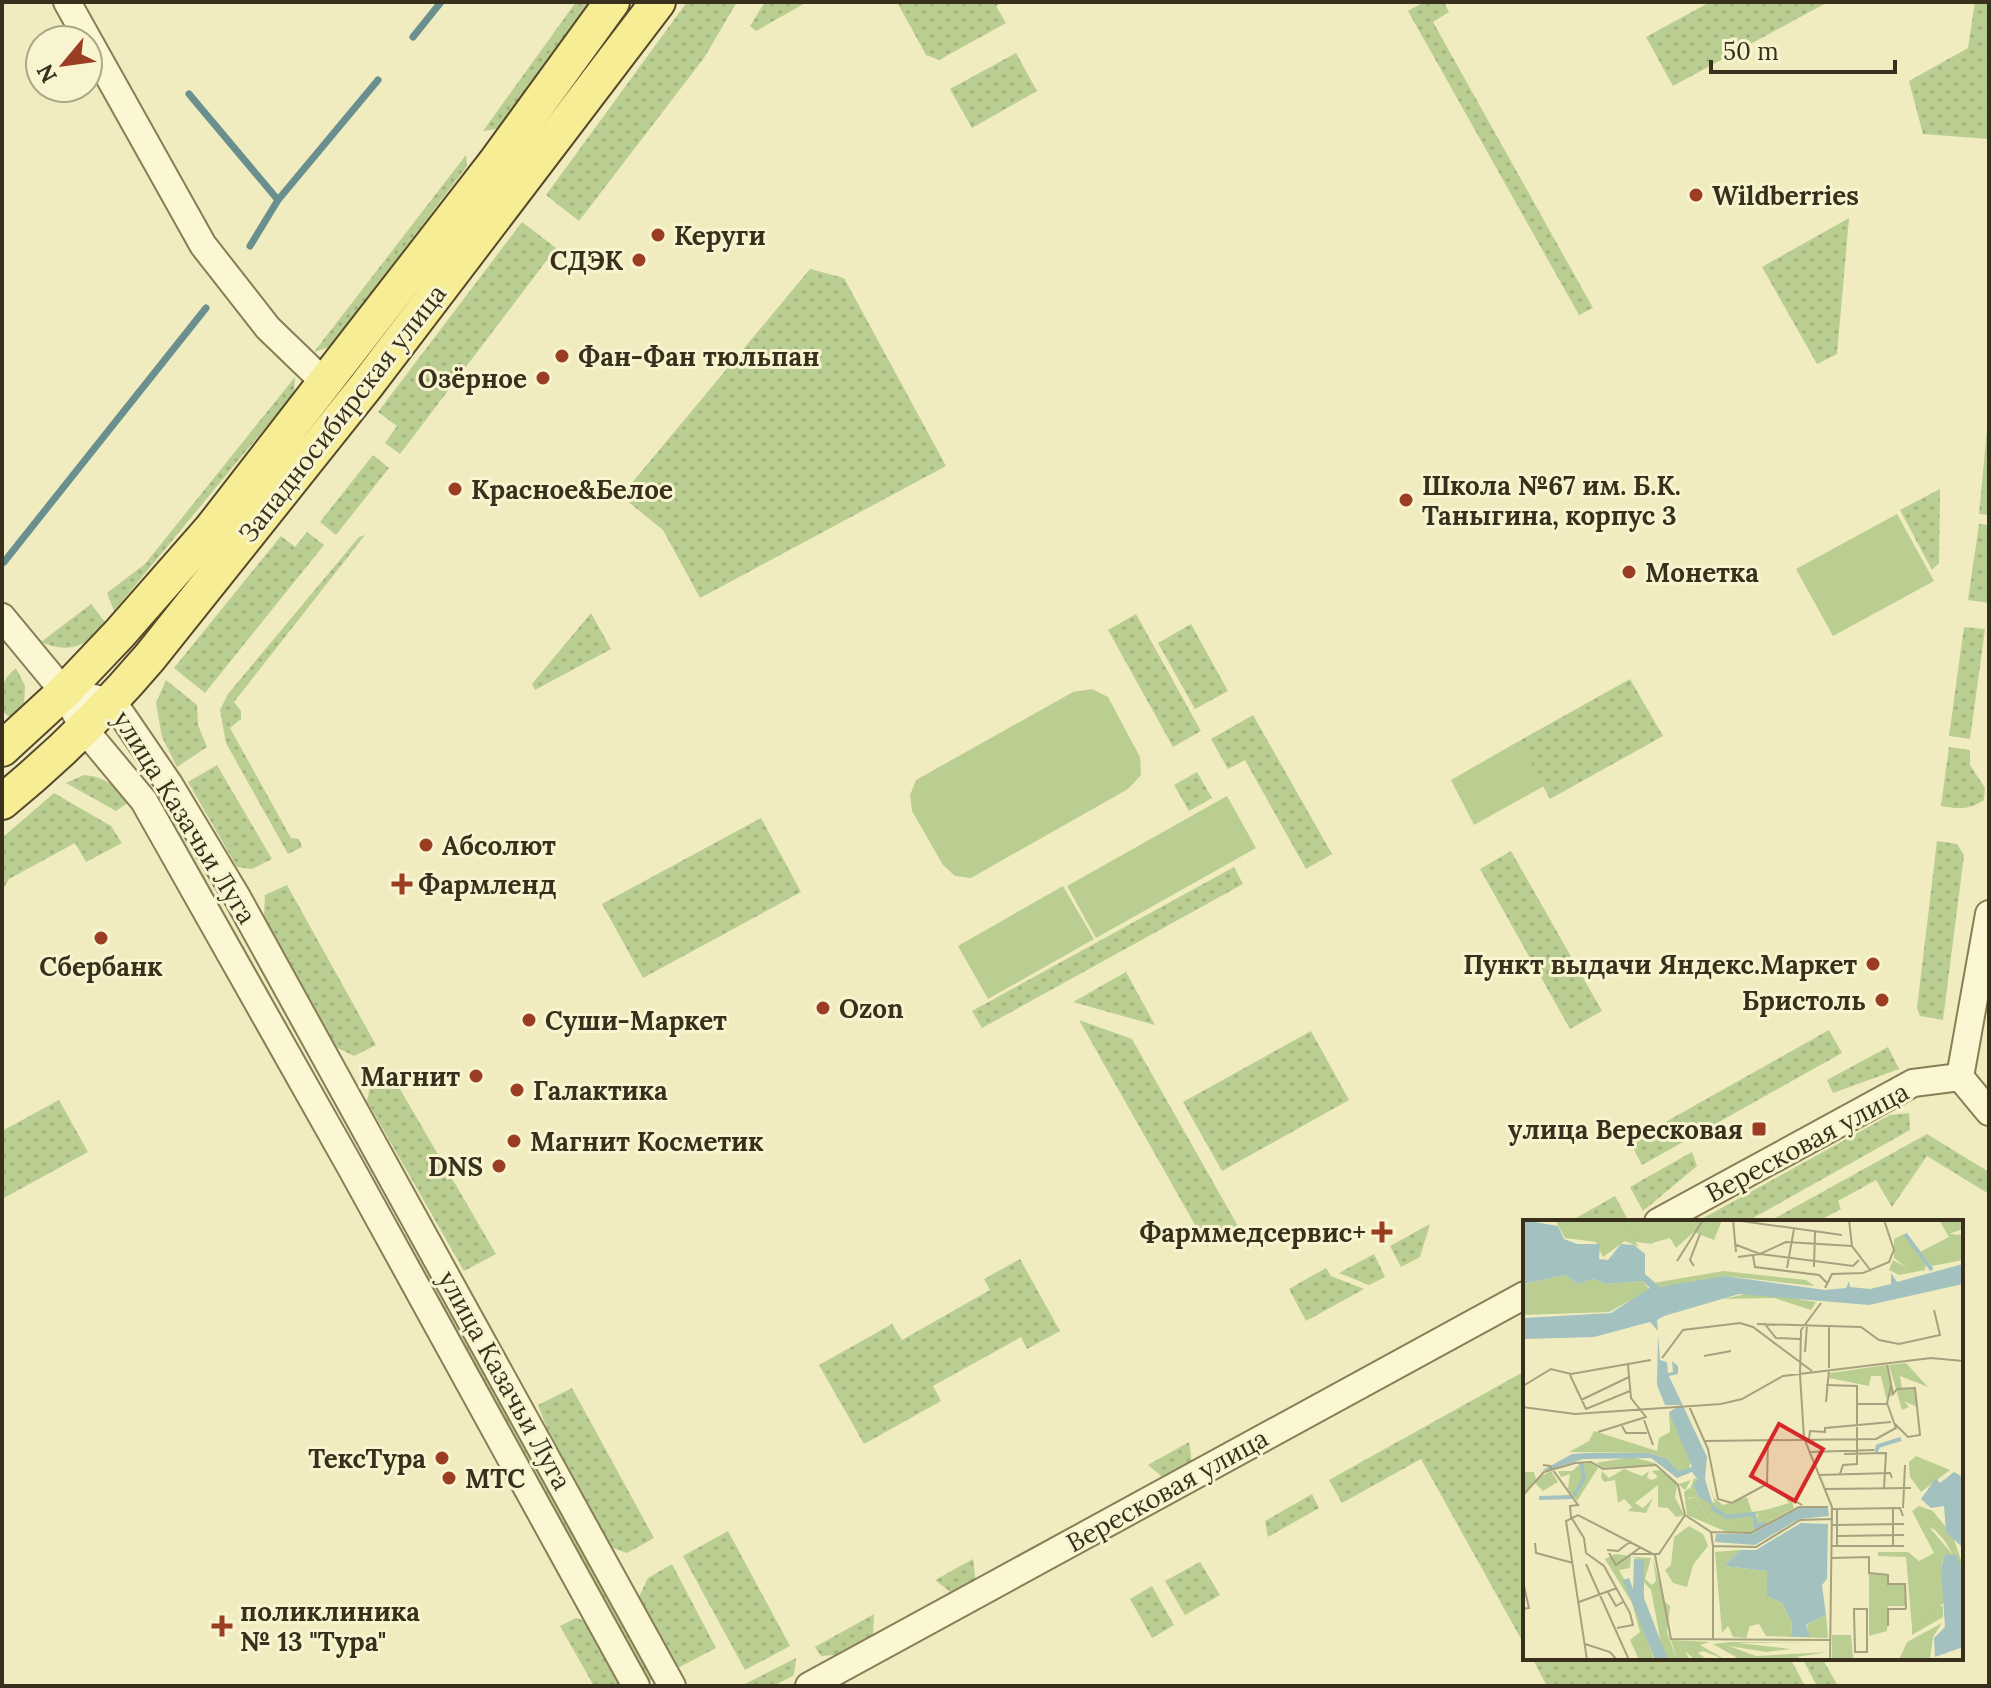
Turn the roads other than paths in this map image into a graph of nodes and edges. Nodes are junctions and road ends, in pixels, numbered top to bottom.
1 (67, 2) edge
2 (612, 2) edge
3 (658, 2) edge
4 (324, 382) junction
5 (2, 617) edge
6 (64, 692) junction
7 (113, 702) junction
8 (84, 729) junction
9 (2, 749) edge
10 (2, 802) edge
11 (1989, 914) edge
12 (1960, 1077) junction
13 (1989, 1112) edge
14 (1662, 1220) edge
15 (1523, 1296) edge
16 (636, 1686) edge
17 (672, 1686) edge
18 (809, 1686) edge

1 - 4 street
2 - 4 main road, Западносибирская улица
3 - 7 main road, Западносибирская улица
4 - 6 main road, Западносибирская улица
5 - 6 street
6 - 7 street, улица Казачьи Луга
6 - 8 street, улица Казачьи Луга
6 - 9 main road, Западносибирская улица
7 - 8 main road, Западносибирская улица
7 - 17 street, улица Казачьи Луга
8 - 10 main road, Западносибирская улица
8 - 16 street, улица Казачьи Луга
11 - 12 street
12 - 13 street
12 - 14 street, Вересковая улица
15 - 18 street, Вересковая улица

